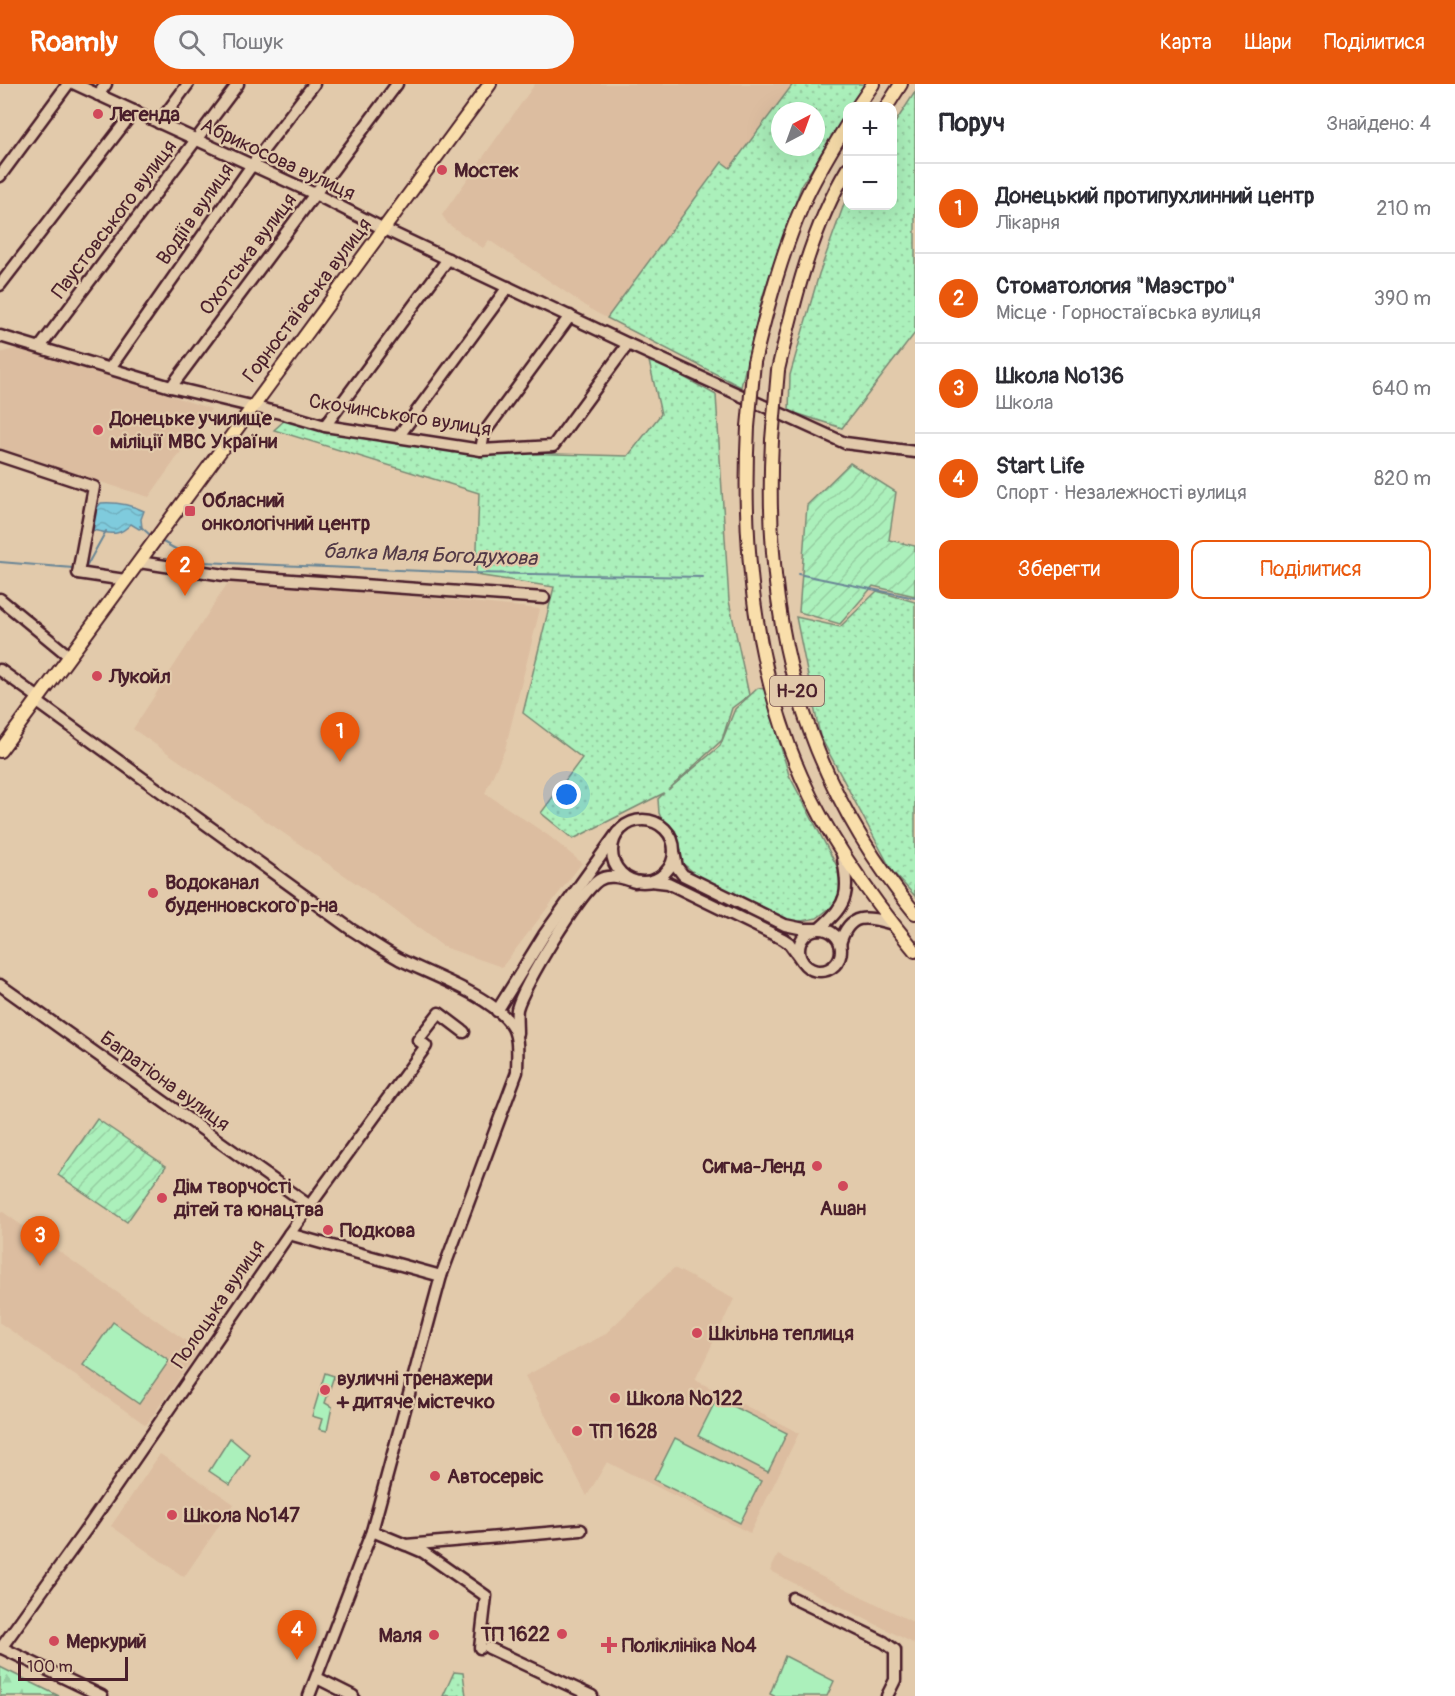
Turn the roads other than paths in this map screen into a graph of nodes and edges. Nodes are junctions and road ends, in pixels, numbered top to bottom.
1 (68, 84) edge
2 (75, 84) edge
3 (106, 84) edge
4 (188, 84) edge
5 (238, 84) edge
6 (314, 84) edge
7 (397, 84) edge
8 (490, 84) edge
9 (873, 84) edge
10 (902, 84) edge
11 (98, 95) junction
12 (861, 102) edge
13 (889, 102) edge
14 (134, 111) junction
15 (159, 123) junction
16 (843, 131) edge
17 (196, 140) junction
18 (252, 165) junction
19 (0, 176) edge
20 (843, 178) edge
21 (315, 194) junction
22 (384, 229) junction
23 (448, 259) junction
24 (0, 285) edge
25 (508, 287) junction
26 (570, 316) junction
27 (0, 336) edge
28 (628, 344) junction
29 (40, 347) junction
30 (110, 368) junction
31 (171, 387) junction
32 (252, 406) junction
33 (325, 426) junction
34 (398, 437) junction
35 (481, 450) junction
36 (915, 452) edge
37 (0, 456) edge
38 (139, 562) junction
39 (125, 580) junction
40 (544, 598) dead end
41 (0, 599) edge
42 (69, 656) junction
43 (0, 670) edge
44 (38, 699) junction
45 (0, 752) edge
46 (618, 832) junction
47 (842, 850) junction
48 (674, 852) junction
49 (651, 881) junction
50 (635, 882) junction
51 (915, 913) edge
52 (893, 924) junction
53 (819, 929) junction
54 (840, 944) junction
55 (915, 951) edge
56 (802, 961) junction
57 (0, 985) edge
58 (496, 1011) junction
59 (464, 1032) dead end
60 (518, 1045) junction
61 (310, 1206) junction
62 (289, 1234) junction
63 (441, 1276) junction
64 (372, 1530) junction
65 (581, 1530) dead end
66 (406, 1545) junction
67 (793, 1598) dead end
68 (1, 1647) edge
69 (316, 1678) junction
70 (102, 1696) edge
71 (309, 1696) edge
72 (352, 1696) edge
73 (592, 1696) edge
74 (887, 1696) edge

1 - 19 street
2 - 11 street, Абрикосова вулиця
3 - 11 street
4 - 15 street, Паустовського вулиця
5 - 17 street, Паустовського вулиця
6 - 18 street, Водіїв вулиця
7 - 21 street, Охотська вулиця
8 - 22 main road, Горностаївська вулиця
9 - 12 main road
10 - 13 main road
11 - 14 street, Абрикосова вулиця
14 - 15 street, Абрикосова вулиця
14 - 24 street
15 - 17 street, Абрикосова вулиця
16 - 47 main road, Н-20, bridge
17 - 18 street, Абрикосова вулиця
17 - 29 street, Паустовського вулиця
18 - 21 street, Абрикосова вулиця
18 - 30 street, Водіїв вулиця
20 - 51 main road, Н-20, bridge
21 - 22 street, Абрикосова вулиця
21 - 31 street, Охотська вулиця
22 - 23 street, Абрикосова вулиця
22 - 32 main road, Горностаївська вулиця
23 - 25 street, Абрикосова вулиця
23 - 33 street
25 - 26 street, Абрикосова вулиця
25 - 34 street
26 - 28 street, Абрикосова вулиця
26 - 35 street
27 - 29 street, Скочинського вулиця
28 - 35 street, Скочинського вулиця
28 - 36 street, Абрикосова вулиця
29 - 30 street, Скочинського вулиця
30 - 31 street, Скочинського вулиця
31 - 32 street, Скочинського вулиця
32 - 33 street, Скочинського вулиця
32 - 38 main road, Горностаївська вулиця
33 - 34 street, Скочинського вулиця
34 - 35 street, Скочинського вулиця
37 - 39 street
38 - 39 main road, Горностаївська вулиця
38 - 40 street
39 - 42 main road, Горностаївська вулиця
41 - 42 street
42 - 44 main road
43 - 44 street
44 - 45 main road
44 - 58 street
46 - 48 street
46 - 50 street
46 - 58 street
47 - 52 main road, Н-20
47 - 53 street
48 - 49 street
48 - 53 street
49 - 50 street
49 - 56 street
50 - 60 street
52 - 54 street
52 - 55 main road, Н-20
53 - 54 street
53 - 56 street
54 - 56 street
57 - 61 street, Багратіона вулиця
58 - 60 street
59 - 61 street, Полоцька вулиця
60 - 63 street
61 - 62 street, Полоцька вулиця
62 - 63 street
62 - 68 street, Полоцька вулиця
63 - 64 street
64 - 66 street
64 - 69 street
65 - 66 street
66 - 73 street
67 - 74 street
68 - 70 street
69 - 71 street
69 - 72 street

